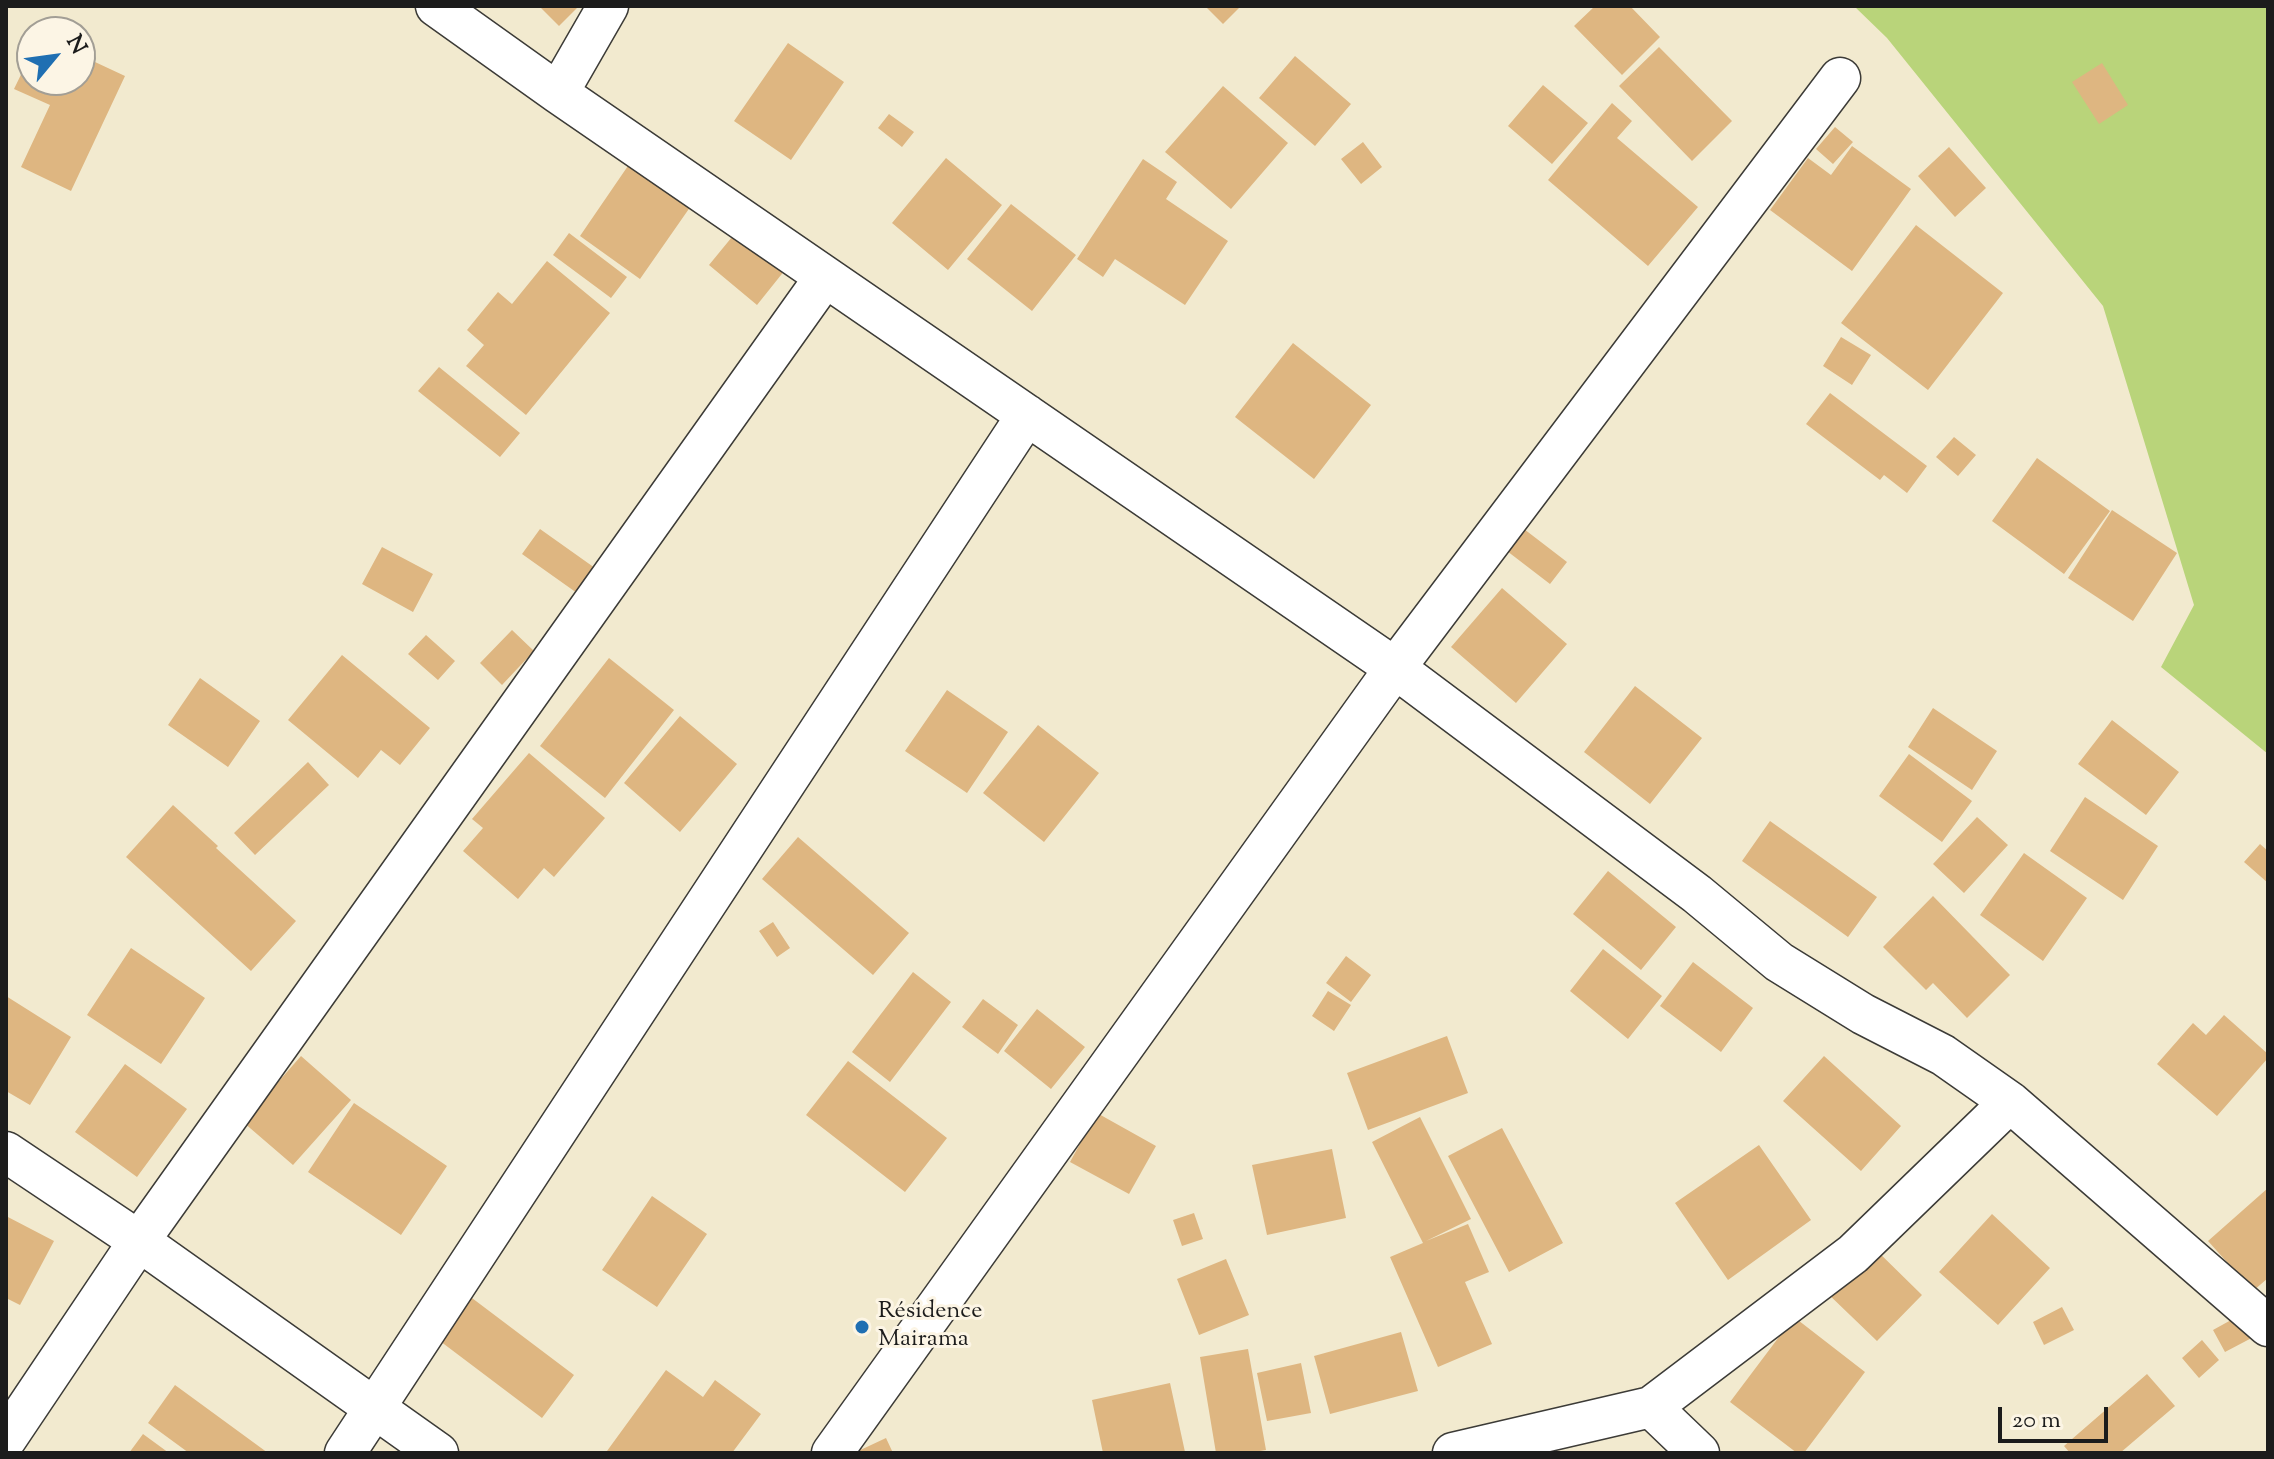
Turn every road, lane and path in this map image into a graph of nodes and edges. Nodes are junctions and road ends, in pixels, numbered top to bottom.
1 (436, 6) edge
2 (608, 6) edge
3 (1840, 78) dead end
4 (558, 93) junction
5 (825, 277) junction
6 (1027, 415) junction
7 (1395, 668) junction
8 (2010, 1102) junction
9 (6, 1152) edge
10 (139, 1241) junction
11 (2268, 1326) edge
12 (1651, 1407) junction
13 (376, 1409) junction
14 (6, 1439) edge
15 (345, 1453) edge
16 (438, 1453) edge
17 (832, 1453) edge
18 (1453, 1453) edge
19 (1699, 1453) edge

1 - 4 street
2 - 4 street
3 - 7 street
4 - 5 street
5 - 6 street
5 - 10 street
6 - 7 street
6 - 13 street
7 - 8 street
7 - 17 street
8 - 11 street
8 - 12 street
9 - 10 street
10 - 13 street
10 - 14 street
12 - 18 street
12 - 19 street
13 - 15 street
13 - 16 street

